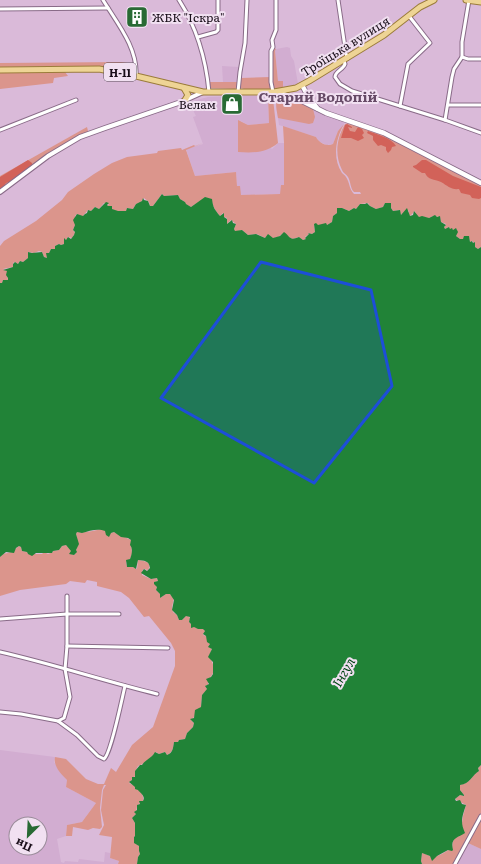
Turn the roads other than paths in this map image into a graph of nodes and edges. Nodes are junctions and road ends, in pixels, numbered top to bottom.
1 (103, 0) edge
2 (179, 0) edge
3 (218, 0) edge
4 (247, 0) edge
5 (276, 0) edge
6 (338, 0) edge
7 (434, 0) edge
8 (468, 0) edge
9 (481, 2) edge
10 (108, 8) junction
11 (0, 9) edge
12 (409, 16) junction
13 (198, 37) junction
14 (462, 57) junction
15 (346, 59) junction
16 (481, 59) edge
17 (0, 70) edge
18 (136, 76) junction
19 (302, 85) junction
20 (184, 88) junction
21 (206, 92) junction
22 (238, 92) junction
23 (274, 92) junction
24 (76, 100) dead end
25 (185, 100) junction
26 (448, 105) junction
27 (481, 105) edge
28 (400, 106) junction
29 (318, 110) junction
30 (445, 120) junction
31 (0, 130) edge
32 (481, 133) edge
33 (481, 183) edge
34 (0, 192) edge
35 (67, 596) dead end
36 (67, 614) junction
37 (119, 614) dead end
38 (0, 619) edge
39 (67, 646) junction
40 (168, 648) dead end
41 (0, 652) edge
42 (65, 669) junction
43 (125, 686) junction
44 (157, 694) dead end
45 (0, 712) edge
46 (58, 721) junction
47 (481, 816) edge
48 (455, 864) edge

1 - 10 street
2 - 13 street
3 - 13 street
4 - 22 street
5 - 23 street
6 - 15 street
7 - 12 main road, Троїцька вулиця / Н-11
8 - 9 main road
8 - 14 street
10 - 11 street
10 - 18 street
12 - 15 main road, Троїцька вулиця / Н-11
12 - 28 street
13 - 21 street
14 - 16 street
14 - 26 street
15 - 19 main road, Троїцька вулиця / Н-11
15 - 28 street
17 - 18 main road, Троїцька вулиця / Н-11
18 - 20 main road, Троїцька вулиця / Н-11
19 - 23 main road, Троїцька вулиця / Н-11
19 - 29 main road
20 - 21 main road, Троїцька вулиця / Н-11
20 - 25 main road
21 - 22 main road, Троїцька вулиця / Н-11
21 - 25 street
22 - 23 main road, Троїцька вулиця / Н-11
23 - 29 main road
24 - 31 street
25 - 34 street
26 - 27 street
26 - 30 street
28 - 30 street
29 - 33 main road
30 - 32 street
35 - 36 street
36 - 37 street
36 - 38 street
36 - 39 street
39 - 40 street
39 - 42 street
41 - 42 street
42 - 43 street
42 - 46 street
43 - 44 street
43 - 46 street
45 - 46 street
47 - 48 street

